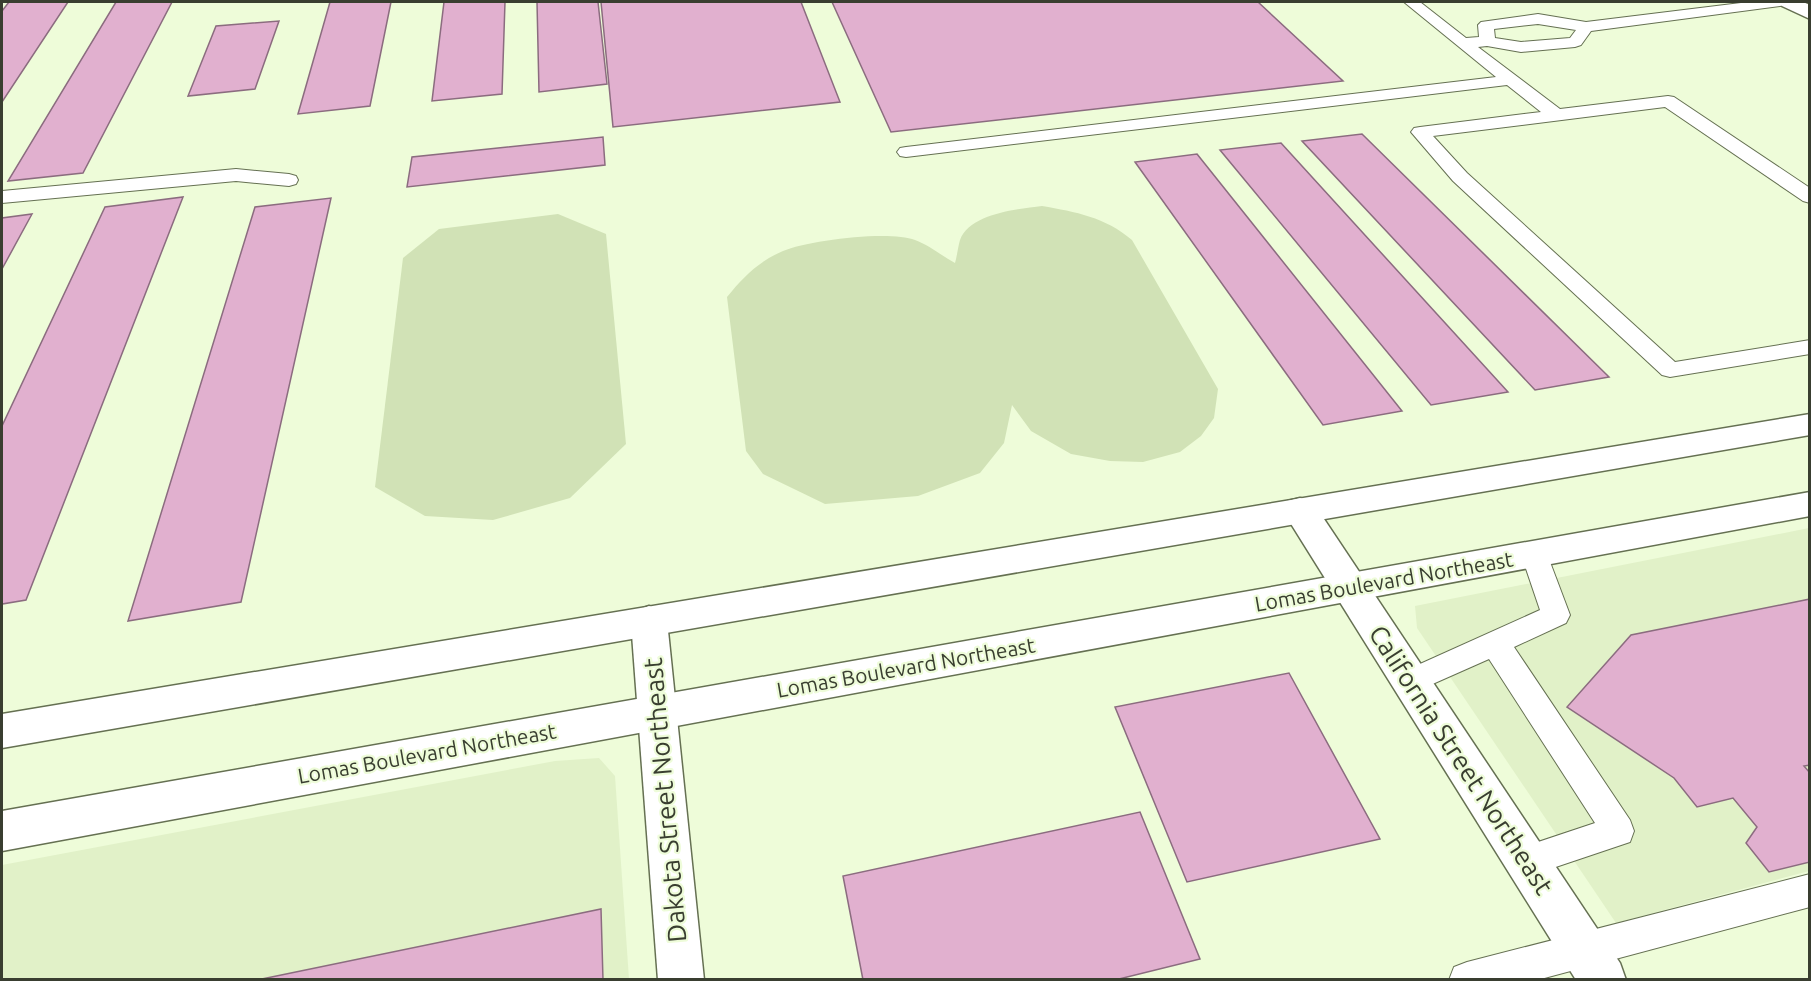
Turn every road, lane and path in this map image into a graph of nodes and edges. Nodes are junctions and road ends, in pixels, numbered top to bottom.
1 (1411, 2) edge
2 (1780, 2) edge
3 (1789, 2) edge
4 (1809, 13) edge
5 (1586, 27) junction
6 (1487, 41) junction
7 (1463, 43) junction
8 (1511, 80) junction
9 (1556, 115) junction
10 (906, 152) dead end
11 (289, 180) dead end
12 (1809, 197) edge
13 (2, 198) edge
14 (1809, 347) edge
15 (1809, 424) edge
16 (1300, 510) junction
17 (1805, 510) edge
18 (1534, 555) junction
19 (1350, 588) junction
20 (649, 621) junction
21 (1495, 643) junction
22 (1410, 682) junction
23 (656, 713) junction
24 (2, 731) edge
25 (2, 831) edge
26 (1526, 861) junction
27 (1809, 890) edge
28 (1593, 965) edge
29 (681, 980) edge
30 (1467, 980) edge

1 - 7 lane
2 - 5 lane
3 - 4 main road
5 - 6 lane
5 - 6 lane
6 - 7 lane
7 - 8 lane
8 - 9 lane
8 - 10 lane
9 - 12 lane
9 - 14 lane
11 - 13 lane
15 - 16 main road
16 - 19 main road, California Street Northeast
16 - 20 main road
17 - 18 main road, Lomas Boulevard Northeast
18 - 19 main road, Lomas Boulevard Northeast
18 - 21 lane
19 - 22 main road, California Street Northeast
19 - 23 main road, Lomas Boulevard Northeast
20 - 23 main road, Dakota Street Northeast
20 - 24 main road
21 - 22 lane
21 - 26 lane
22 - 26 main road, California Street Northeast
23 - 25 main road, Lomas Boulevard Northeast
23 - 29 main road, Dakota Street Northeast
26 - 28 main road, California Street Northeast
27 - 28 lane
28 - 30 lane

